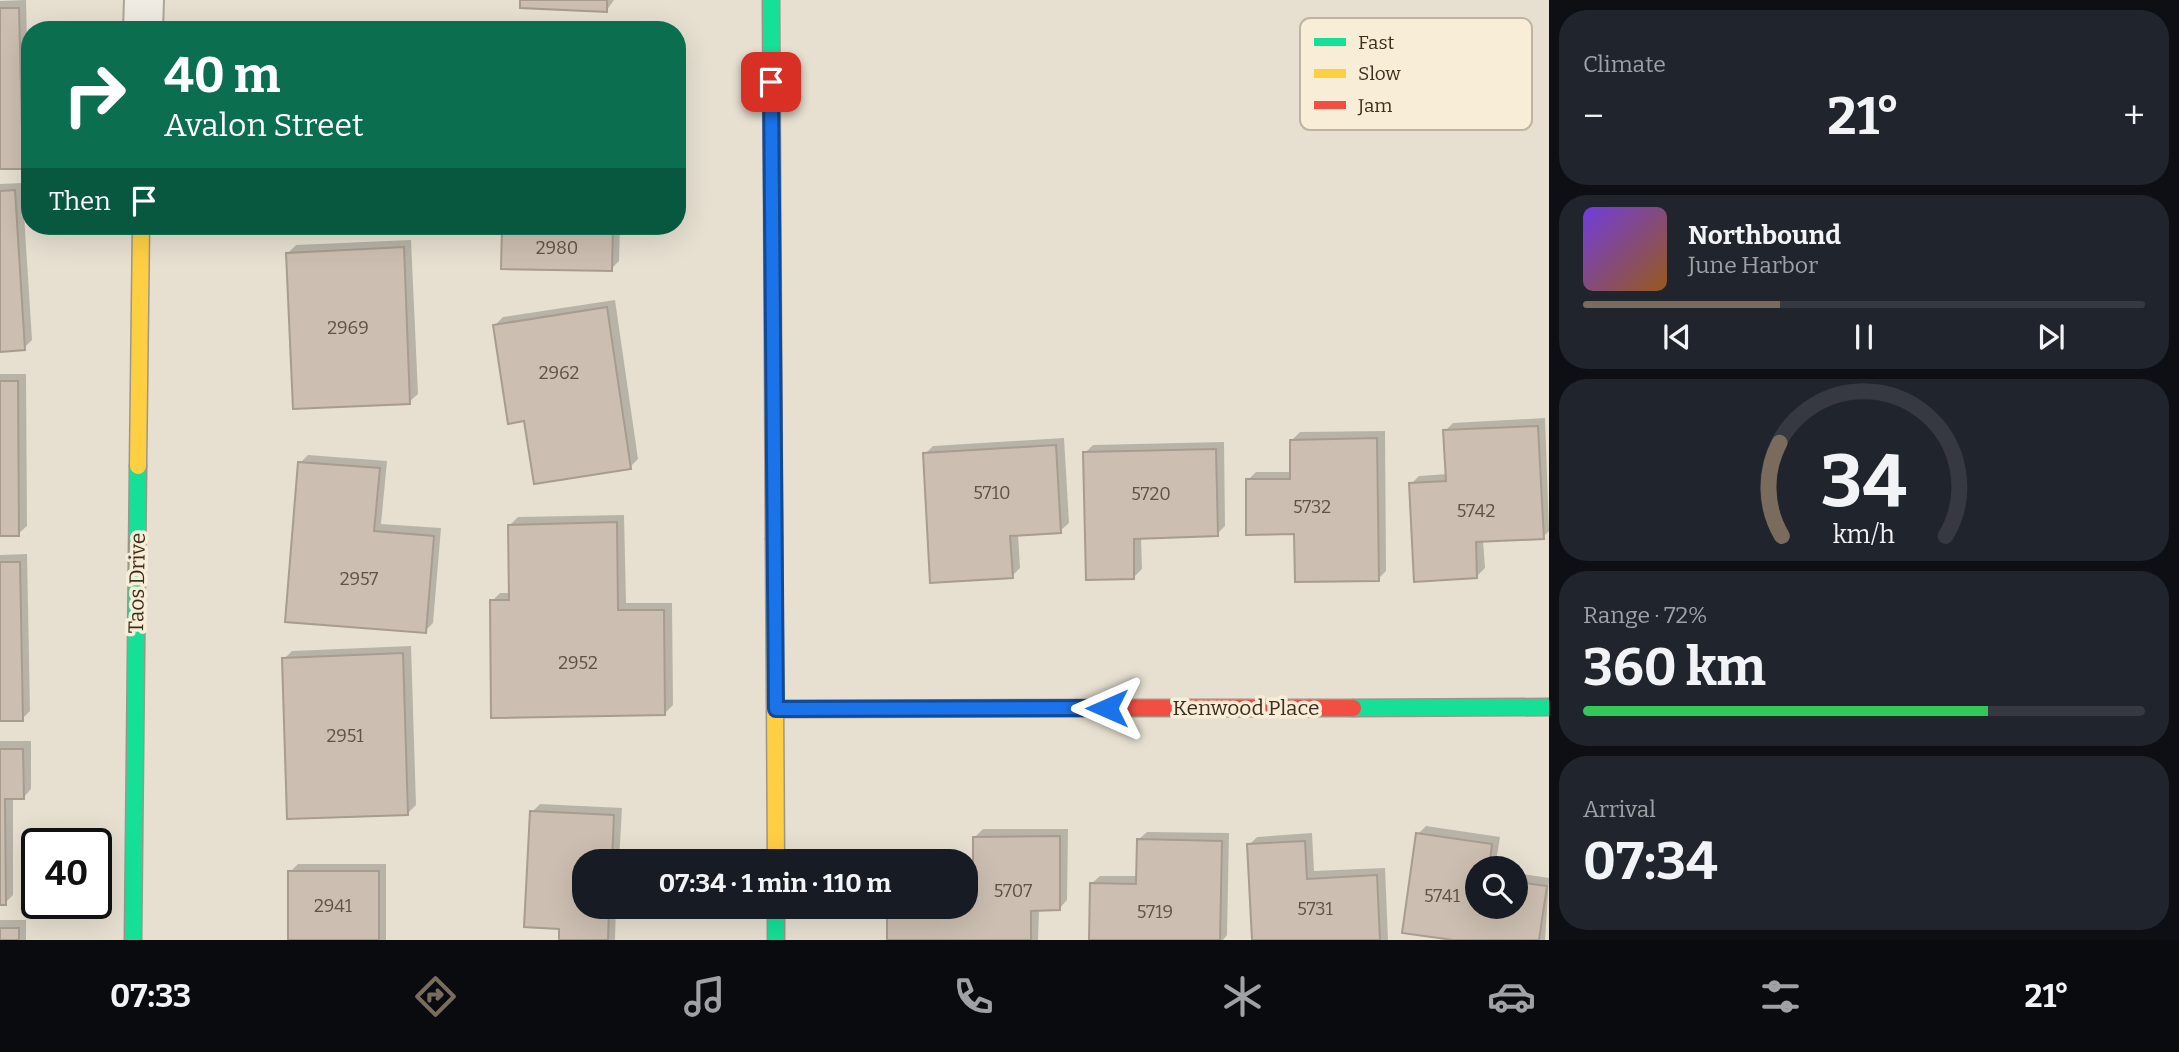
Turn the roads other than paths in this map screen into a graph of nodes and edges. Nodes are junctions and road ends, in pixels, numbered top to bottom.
1 (144, 0) edge
2 (771, 0) edge
3 (143, 21) edge
4 (141, 235) edge
5 (1549, 707) edge
6 (776, 709) junction
7 (776, 849) edge
8 (776, 919) edge
9 (133, 940) edge
10 (776, 940) edge

1 - 3 street
2 - 6 street
4 - 9 street, Taos Drive
5 - 6 street, Kenwood Place
6 - 7 street
8 - 10 street

